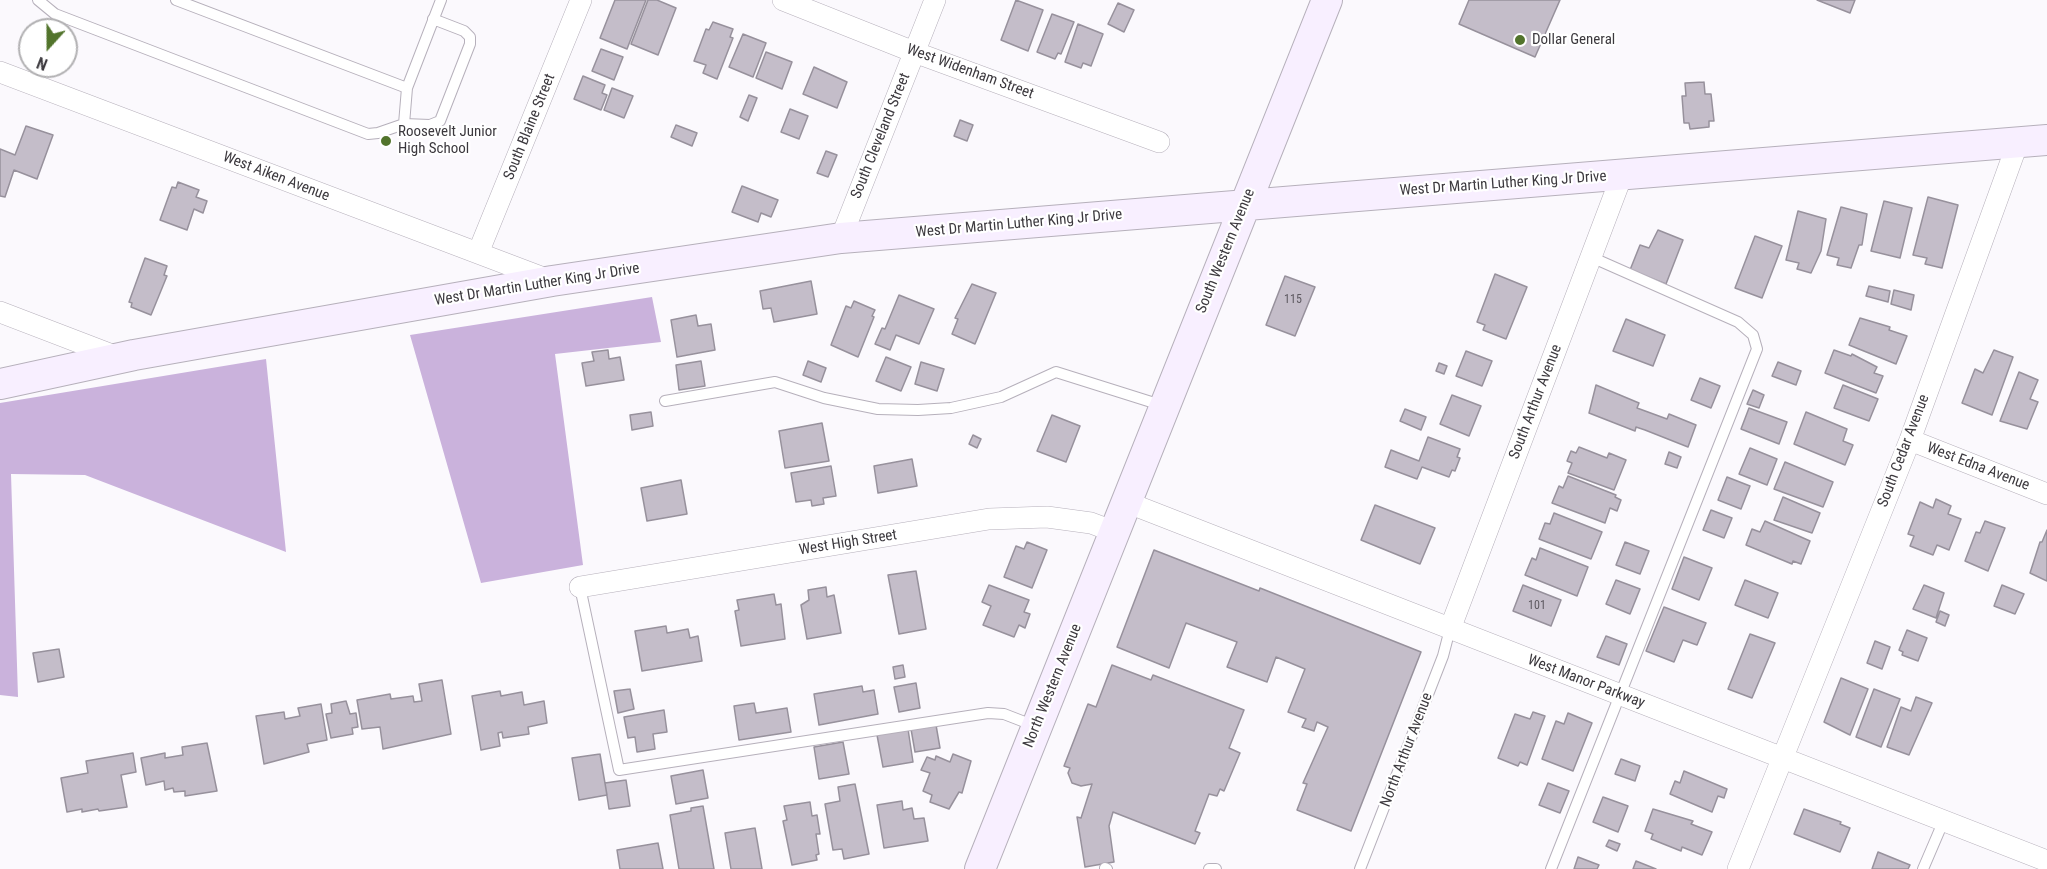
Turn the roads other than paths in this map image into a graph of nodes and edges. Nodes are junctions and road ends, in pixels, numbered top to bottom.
1 (38, 0) edge
2 (176, 0) edge
3 (441, 0) edge
4 (581, 0) edge
5 (783, 0) edge
6 (935, 0) edge
7 (1327, 0) edge
8 (433, 19) junction
9 (914, 52) junction
10 (0, 72) edge
11 (407, 88) junction
12 (404, 124) junction
13 (2033, 141) edge
14 (1159, 142) dead end
15 (1622, 175) junction
16 (1245, 205) junction
17 (841, 238) junction
18 (478, 253) junction
19 (1591, 257) junction
20 (552, 281) junction
21 (0, 312) edge
22 (120, 358) junction
23 (0, 384) edge
24 (665, 401) dead end
25 (1165, 406) junction
26 (1910, 440) junction
27 (2047, 494) edge
28 (1126, 502) junction
29 (1114, 532) junction
30 (580, 587) joint
31 (1450, 629) junction
32 (1620, 696) junction
33 (1037, 726) junction
34 (1784, 757) junction
35 (1944, 820) junction
36 (2047, 861) edge
37 (980, 869) edge
38 (1209, 869) edge
39 (1216, 869) edge
40 (1360, 869) edge
41 (1551, 869) edge
42 (1738, 869) edge
43 (1923, 869) edge

1 - 12 lane
2 - 11 lane
3 - 8 lane
4 - 18 street, South Blaine Street
5 - 9 street, West Widenham Street
6 - 9 street, South Cleveland Street
7 - 16 main road, South Western Avenue
8 - 11 lane
8 - 12 lane
9 - 14 street, West Widenham Street
9 - 17 street, South Cleveland Street
10 - 18 street, West Aiken Avenue
11 - 12 lane
13 - 15 main road, West Dr Martin Luther King Jr Drive
13 - 26 street, South Cedar Avenue
15 - 16 main road, West Dr Martin Luther King Jr Drive
15 - 19 street, South Arthur Avenue
16 - 17 main road, West Dr Martin Luther King Jr Drive
16 - 25 main road, South Western Avenue
17 - 20 main road, West Dr Martin Luther King Jr Drive
18 - 20 street, West Aiken Avenue
19 - 31 street, South Arthur Avenue
19 - 32 lane
20 - 22 main road, West Dr Martin Luther King Jr Drive
21 - 22 street
22 - 23 main road, West Dr Martin Luther King Jr Drive
24 - 25 lane
25 - 28 main road, South Western Avenue
26 - 27 street, West Edna Avenue
26 - 34 street, South Cedar Avenue
28 - 29 main road, North Western Avenue
28 - 31 street, West Manor Parkway
29 - 30 street, West High Street
29 - 33 main road, North Western Avenue
30 - 33 lane
31 - 32 street, West Manor Parkway
31 - 40 lane, North Arthur Avenue
32 - 34 street, West Manor Parkway
32 - 41 lane
33 - 37 main road, North Western Avenue
34 - 35 street, West Manor Parkway
34 - 42 street, South Cedar Avenue
35 - 36 street, West Manor Parkway
35 - 43 lane
38 - 39 lane

